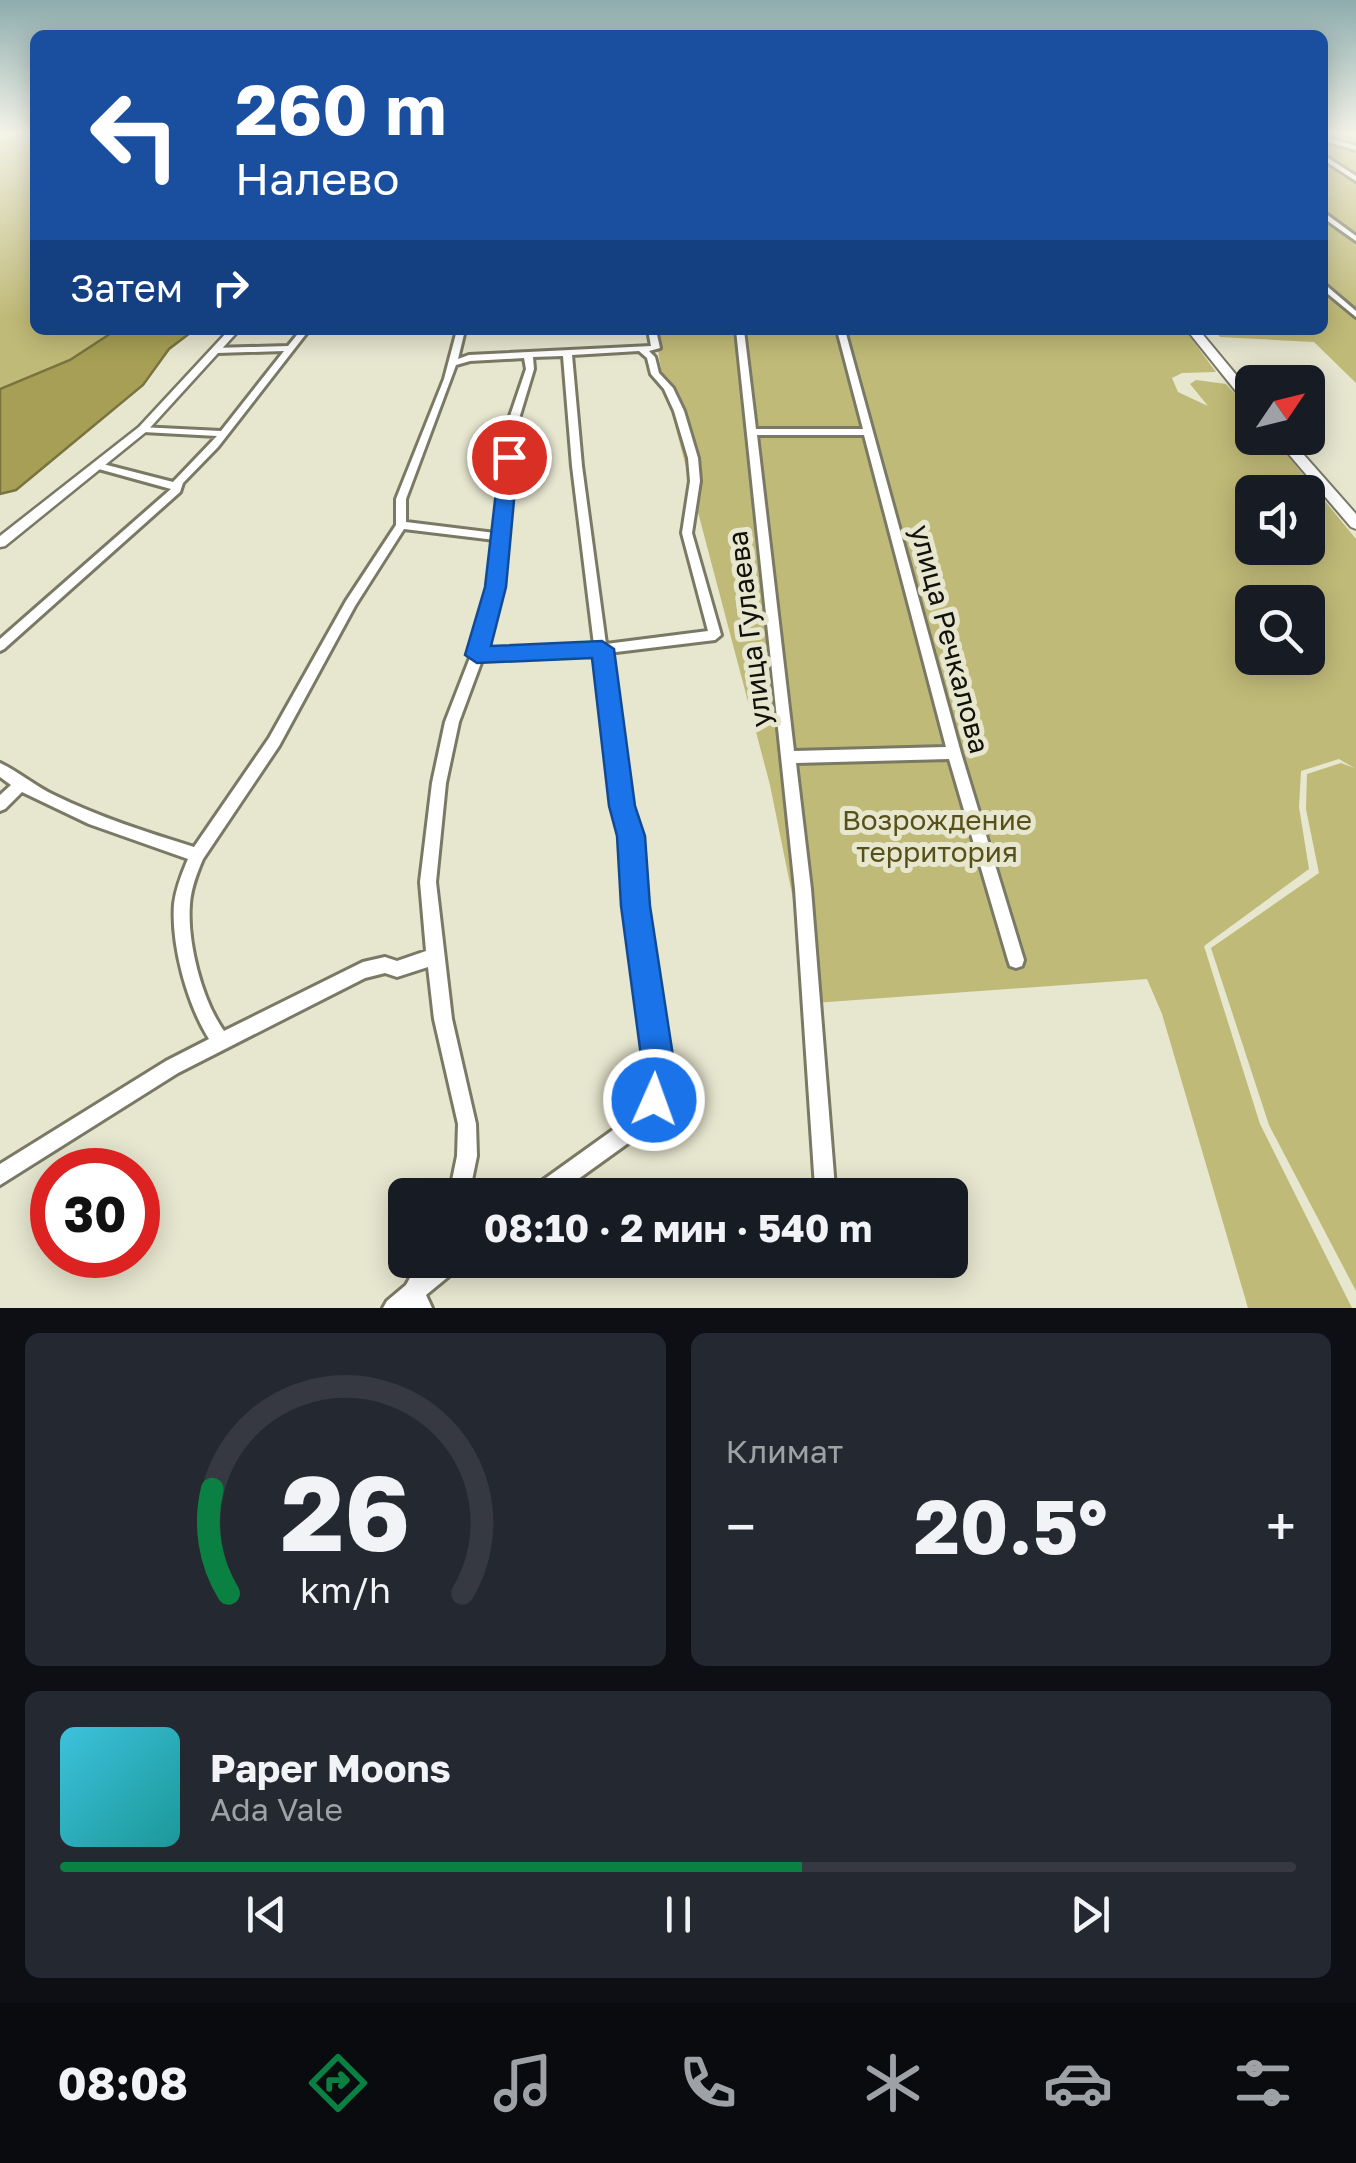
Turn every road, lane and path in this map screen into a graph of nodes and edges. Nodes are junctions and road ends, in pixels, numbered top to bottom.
1 (1328, 218) edge
2 (1356, 239) edge
3 (1328, 289) edge
4 (1354, 312) edge
5 (230, 335) edge
6 (301, 335) edge
7 (460, 335) edge
8 (653, 335) edge
9 (741, 335) edge
10 (842, 335) edge
11 (1196, 335) edge
12 (290, 348) junction
13 (641, 349) junction
14 (218, 350) junction
15 (567, 352) junction
16 (528, 355) junction
17 (452, 363) junction
18 (1235, 382) edge
19 (143, 428) junction
20 (751, 432) junction
21 (869, 432) junction
22 (223, 434) junction
23 (1297, 455) edge
24 (99, 466) junction
25 (177, 486) junction
26 (1356, 524) edge
27 (402, 525) junction
28 (502, 537) junction
29 (0, 543) edge
30 (0, 646) edge
31 (602, 649) junction
32 (477, 655) junction
33 (954, 753) junction
34 (788, 757) junction
35 (0, 769) edge
36 (20, 786) junction
37 (0, 805) edge
38 (197, 855) junction
39 (435, 956) junction
40 (1016, 960) dead end
41 (221, 1041) junction
42 (0, 1175) edge
43 (462, 1178) edge
44 (562, 1178) edge
45 (824, 1178) edge
46 (437, 1278) edge
47 (418, 1299) edge
48 (394, 1308) edge

1 - 2 street
3 - 4 street
5 - 14 street
6 - 12 street
7 - 17 street
8 - 13 street
9 - 20 street, улица Гулаева
10 - 21 street, улица Речкалова
11 - 18 main road
12 - 14 street
12 - 22 street
13 - 15 street
13 - 31 street
14 - 19 street
15 - 16 street
15 - 31 street
16 - 17 street
16 - 28 street
17 - 27 street
19 - 22 street
19 - 24 street
20 - 21 street
20 - 34 street, улица Гулаева
21 - 33 street, улица Речкалова
22 - 25 street
23 - 26 main road
24 - 25 street
24 - 29 street
25 - 30 street
27 - 28 street
27 - 38 street
28 - 32 street
31 - 32 street
31 - 44 street
32 - 39 street
33 - 34 street, улица Гулаева
33 - 40 street, улица Речкалова
34 - 45 street
35 - 36 street
36 - 37 street
36 - 38 street
38 - 41 street
39 - 41 street
39 - 43 street
41 - 42 street
46 - 47 street
47 - 48 street

